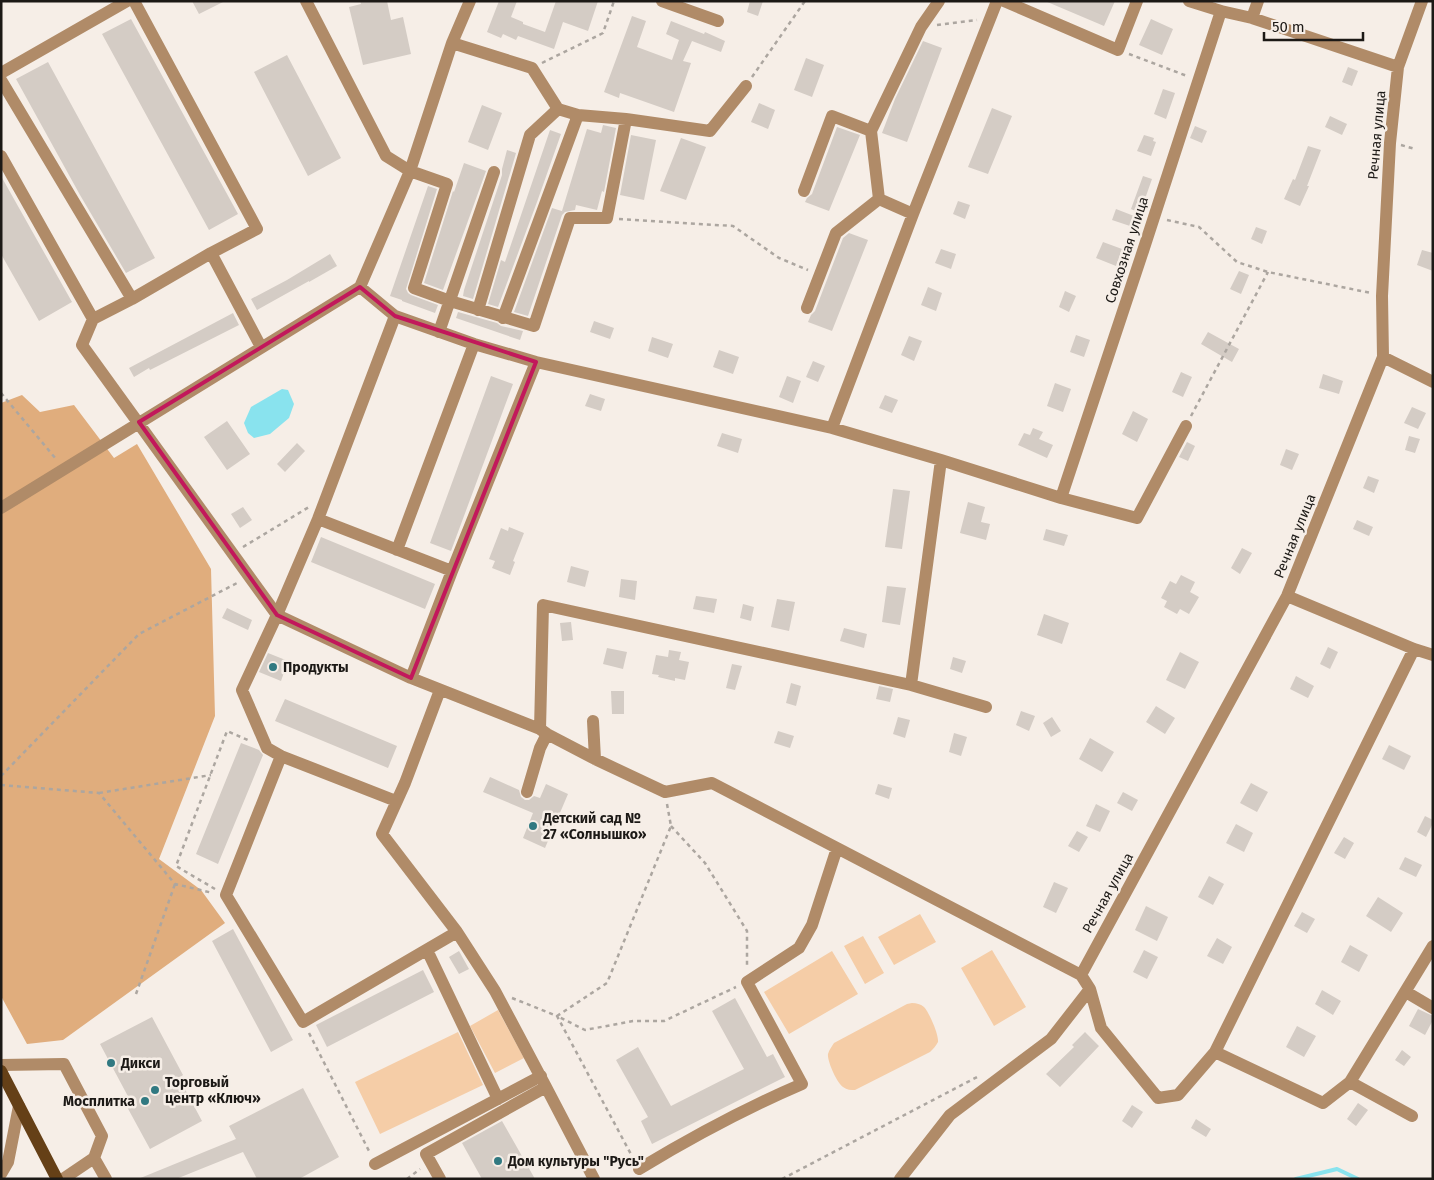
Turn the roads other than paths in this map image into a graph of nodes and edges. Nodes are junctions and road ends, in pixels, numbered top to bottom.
1 (127, 1) edge
2 (134, 1) edge
3 (306, 1) edge
4 (470, 1) edge
5 (662, 1) edge
6 (939, 1) edge
7 (997, 1) edge
8 (1004, 1) edge
9 (1137, 1) edge
10 (1189, 1) edge
11 (1258, 1) edge
12 (1422, 1) edge
13 (1221, 11) junction
14 (1252, 18) junction
15 (718, 21) dead end
16 (452, 43) junction
17 (1398, 67) junction
18 (1, 74) edge
19 (1, 80) edge
20 (746, 86) road end
21 (558, 109) junction
22 (578, 115) junction
23 (626, 119) junction
24 (871, 131) junction
25 (1, 156) edge
26 (410, 171) junction
27 (494, 172) dead end
28 (804, 190) dead end
29 (879, 199) junction
30 (913, 214) junction
31 (211, 253) junction
32 (360, 287) junction
33 (132, 299) junction
34 (450, 301) junction
35 (807, 308) dead end
36 (478, 310) junction
37 (394, 316) junction
38 (503, 318) junction
39 (93, 319) junction
40 (439, 332) junction
41 (474, 344) junction
42 (261, 347) junction
43 (1383, 357) junction
44 (536, 362) junction
45 (1433, 382) edge
46 (139, 422) junction
47 (1186, 426) road end
48 (832, 428) junction
49 (942, 460) junction
50 (1061, 498) junction
51 (1, 508) edge
52 (318, 519) junction
53 (397, 550) junction
54 (452, 572) junction
55 (1287, 596) junction
56 (278, 615) junction
57 (1414, 649) junction
58 (1433, 655) edge
59 (411, 678) junction
60 (911, 685) junction
61 (440, 690) junction
62 (986, 706) dead end
63 (593, 721) dead end
64 (543, 732) junction
65 (281, 756) junction
66 (595, 759) junction
67 (527, 792) dead end
68 (396, 801) junction
69 (837, 848) junction
70 (457, 932) junction
71 (1433, 946) edge
72 (427, 950) junction
73 (1080, 975) junction
74 (1090, 988) junction
75 (1406, 992) junction
76 (1433, 1008) edge
77 (1215, 1052) junction
78 (1, 1065) edge
79 (1, 1071) edge
80 (544, 1082) junction
81 (1350, 1082) junction
82 (498, 1099) junction
83 (18, 1106) junction
84 (1412, 1116) dead end
85 (94, 1158) junction
86 (375, 1164) road end
87 (639, 1169) road end
88 (1, 1174) edge
89 (57, 1179) edge
90 (64, 1179) edge
91 (106, 1179) edge
92 (440, 1179) edge
93 (594, 1179) edge
94 (900, 1179) edge

1 - 18 street
2 - 31 street
3 - 26 street
4 - 16 street
5 - 15 street
6 - 24 street
7 - 30 street
8 - 9 street
10 - 13 street
11 - 14 street
12 - 17 street, Речная улица
13 - 14 street
13 - 50 street, Совхозная улица
14 - 17 street
16 - 21 street
16 - 26 street
17 - 43 street, Речная улица
19 - 33 street
20 - 23 street
21 - 22 street
21 - 36 street
22 - 23 street
22 - 38 street
23 - 38 street
24 - 28 street
24 - 29 street
25 - 39 street
26 - 32 street
26 - 34 street
27 - 34 street
29 - 30 street
29 - 35 street
30 - 48 street
31 - 33 street
31 - 42 street
32 - 37 street
32 - 42 street
33 - 39 street
34 - 36 street
34 - 40 street
36 - 38 street
37 - 40 street
37 - 52 street
39 - 46 street
40 - 41 street
41 - 44 street
41 - 53 street
42 - 46 street
43 - 45 street
43 - 55 street, Речная улица
44 - 48 street
44 - 54 street
46 - 51 street
46 - 56 street
47 - 50 street
48 - 49 street
49 - 50 street
49 - 60 street
52 - 53 street
52 - 56 street
53 - 54 street
54 - 59 street
55 - 57 street
55 - 73 street, Речная улица
56 - 59 street
56 - 65 street
57 - 58 street
57 - 77 street
59 - 61 street
60 - 62 street
60 - 64 street
61 - 64 street
61 - 68 street
63 - 66 street
64 - 66 street
64 - 67 street
65 - 68 street
65 - 72 street
66 - 69 street
68 - 70 street
69 - 73 street
69 - 87 street
70 - 72 street
70 - 80 street
71 - 75 street
72 - 82 street
73 - 74 street
74 - 77 street
74 - 94 street
75 - 76 street
75 - 81 street
77 - 81 street
78 - 85 street
79 - 83 main road
80 - 82 street
80 - 92 street
80 - 93 street
81 - 84 street
82 - 86 street
83 - 88 street
83 - 89 main road
85 - 90 street
85 - 91 street

